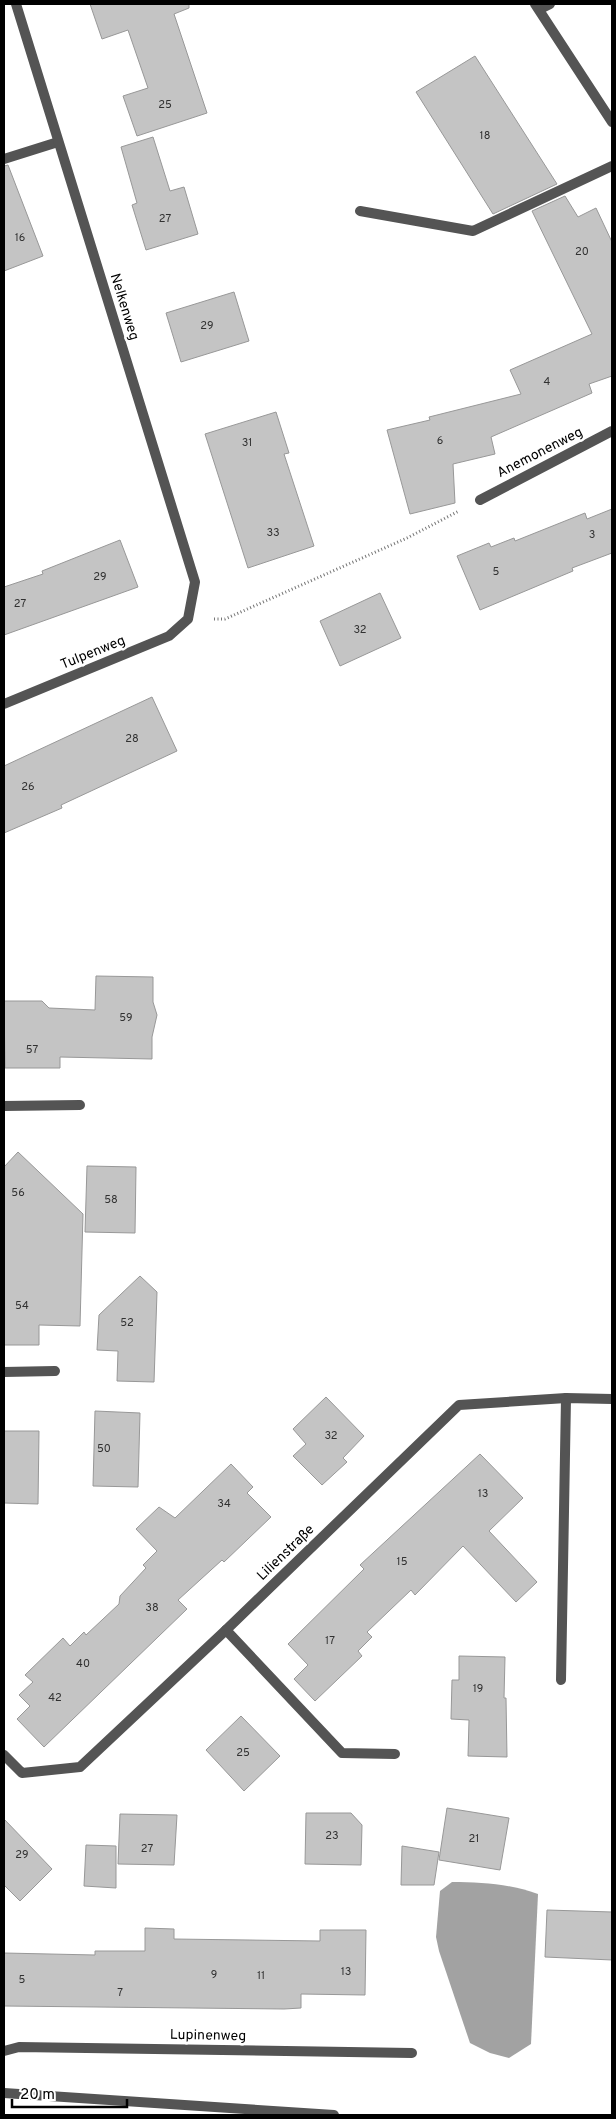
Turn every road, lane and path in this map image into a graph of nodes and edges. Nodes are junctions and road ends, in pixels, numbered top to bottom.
1 (16, 4) edge
2 (550, 4) edge
3 (538, 6) edge
4 (612, 122) edge
5 (58, 142) junction
6 (4, 160) edge
7 (612, 166) edge
8 (360, 211) dead end
9 (612, 431) edge
10 (480, 500) joint
11 (188, 619) junction
12 (4, 704) edge
13 (80, 1105) dead end
14 (4, 1106) edge
15 (55, 1371) dead end
16 (4, 1372) edge
17 (566, 1398) junction
18 (612, 1399) edge
19 (226, 1630) junction
20 (561, 1680) dead end
21 (395, 1754) dead end
22 (4, 1755) edge
23 (4, 2051) edge
24 (412, 2052) dead end
25 (4, 2093) edge
26 (334, 2115) edge

1 - 5 street, Nelkenweg
2 - 3 street
3 - 4 street
5 - 6 street
5 - 11 street, Nelkenweg
7 - 8 street
9 - 10 street, Anemonenweg
10 - 11 path
11 - 12 street, Tulpenweg
13 - 14 street
15 - 16 street
17 - 18 street, Lilienstraße
17 - 19 street, Lilienstraße
17 - 20 street
19 - 21 street
19 - 22 street, Lilienstraße
23 - 24 street, Lupinenweg
25 - 26 street

